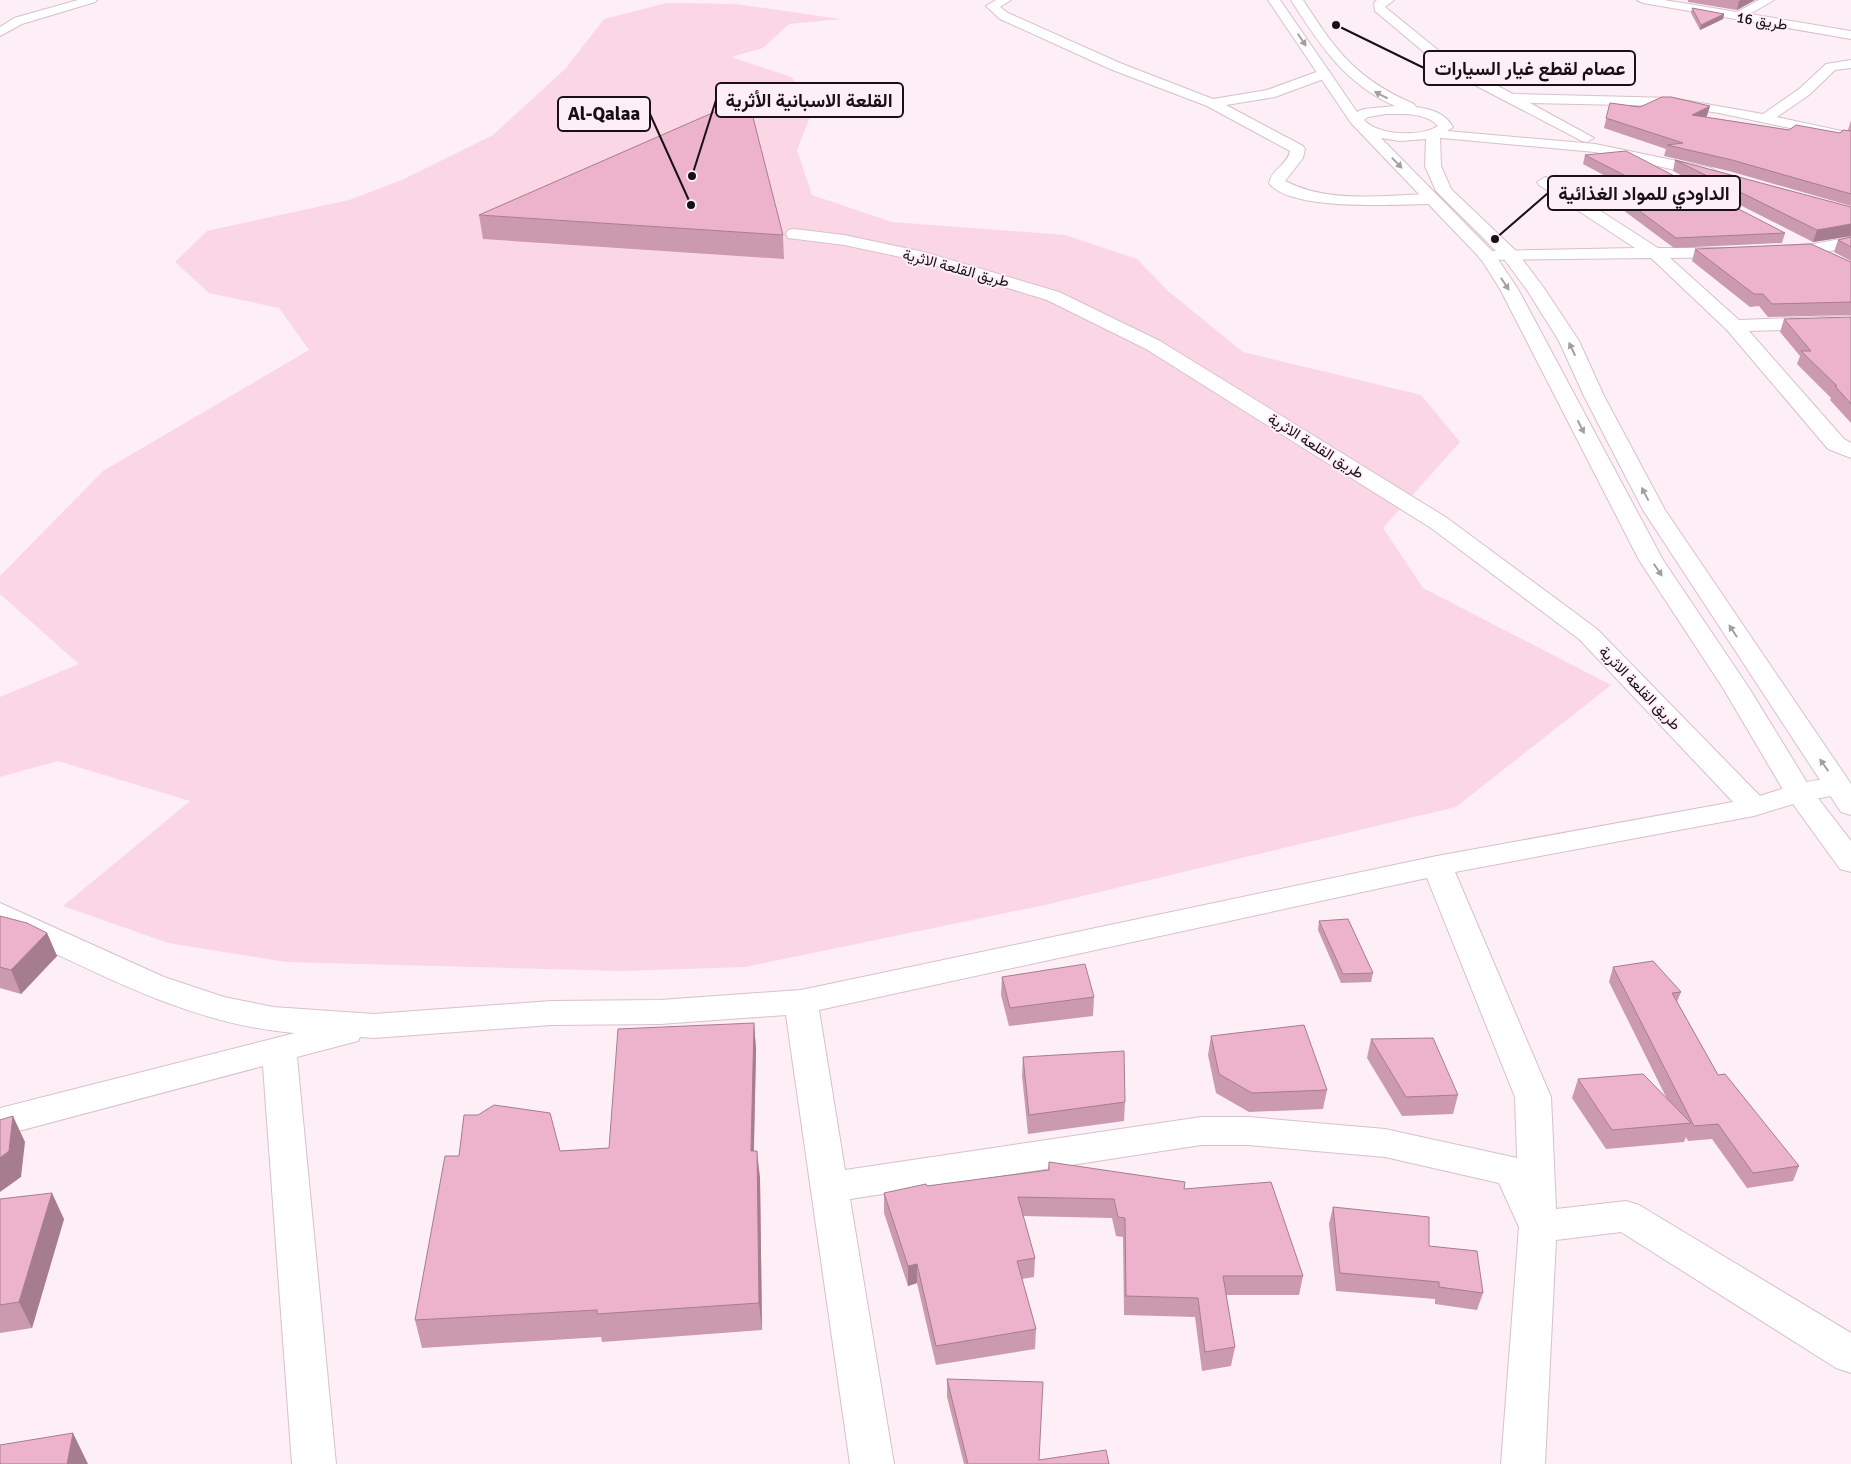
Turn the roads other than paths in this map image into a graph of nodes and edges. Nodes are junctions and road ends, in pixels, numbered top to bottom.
1 (91, 0) edge
2 (1005, 0) edge
3 (1274, 0) edge
4 (1296, 0) edge
5 (1388, 0) edge
6 (1643, 0) edge
7 (1765, 2) edge
8 (1782, 8) dead end
9 (1737, 17) junction
10 (0, 32) edge
11 (1851, 35) edge
12 (1851, 64) edge
13 (1324, 74) junction
14 (1511, 98) junction
15 (1212, 103) junction
16 (1765, 119) junction
17 (1360, 124) junction
18 (1434, 125) junction
19 (1851, 137) edge
20 (1587, 138) junction
21 (1627, 154) junction
22 (1545, 182) dead end
23 (1689, 186) edge
24 (1432, 199) junction
25 (794, 234) dead end
26 (1787, 235) dead end
27 (1851, 242) edge
28 (1814, 249) junction
29 (1764, 251) edge
30 (1745, 252) edge
31 (1510, 255) junction
32 (1657, 255) junction
33 (1486, 256) junction
34 (1836, 261) edge
35 (1851, 322) edge
36 (1734, 326) junction
37 (1851, 452) edge
38 (1799, 794) junction
39 (1845, 796) edge
40 (1754, 807) junction
41 (1851, 862) edge
42 (1437, 866) junction
43 (0, 914) edge
44 (801, 1002) junction
45 (374, 1026) junction
46 (279, 1048) junction
47 (0, 1122) edge
48 (830, 1187) junction
49 (1538, 1227) junction
50 (1851, 1355) edge
51 (314, 1464) edge
52 (872, 1464) edge
53 (1523, 1464) edge

1 - 10 main road
2 - 15 main road
3 -> 13 main road
18 -> 4 main road
5 - 14 main road
6 - 9 main road, طريق 16
7 - 8 main road
7 - 9 main road
9 - 11 main road, طريق 16
12 - 16 main road
13 - 15 main road
13 - 17 main road
14 - 16 main road
14 - 20 main road
15 - 24 main road
16 - 19 main road
17 - 18 main road
17 - 18 main road
17 -> 24 main road
18 - 20 main road
18 - 21 main road
18 - 31 main road
20 - 21 main road
21 - 23 main road
22 - 32 main road
24 - 33 main road
25 - 40 main road, طريق القلعة الاثرية
26 - 28 main road
27 - 28 main road
28 - 29 main road
28 - 34 main road
30 - 32 main road
31 - 32 main road
31 - 33 main road
39 -> 31 main road
32 - 36 main road
33 -> 38 main road
35 - 36 main road
36 - 37 main road
38 - 39 main road
38 - 40 main road
38 - 41 main road
40 - 42 main road
42 - 44 main road
42 - 49 main road
43 - 45 main road
44 - 45 main road
44 - 48 main road
45 - 46 main road
46 - 47 main road
46 - 51 main road
48 - 49 main road
48 - 52 main road
49 - 50 main road
49 - 53 main road

